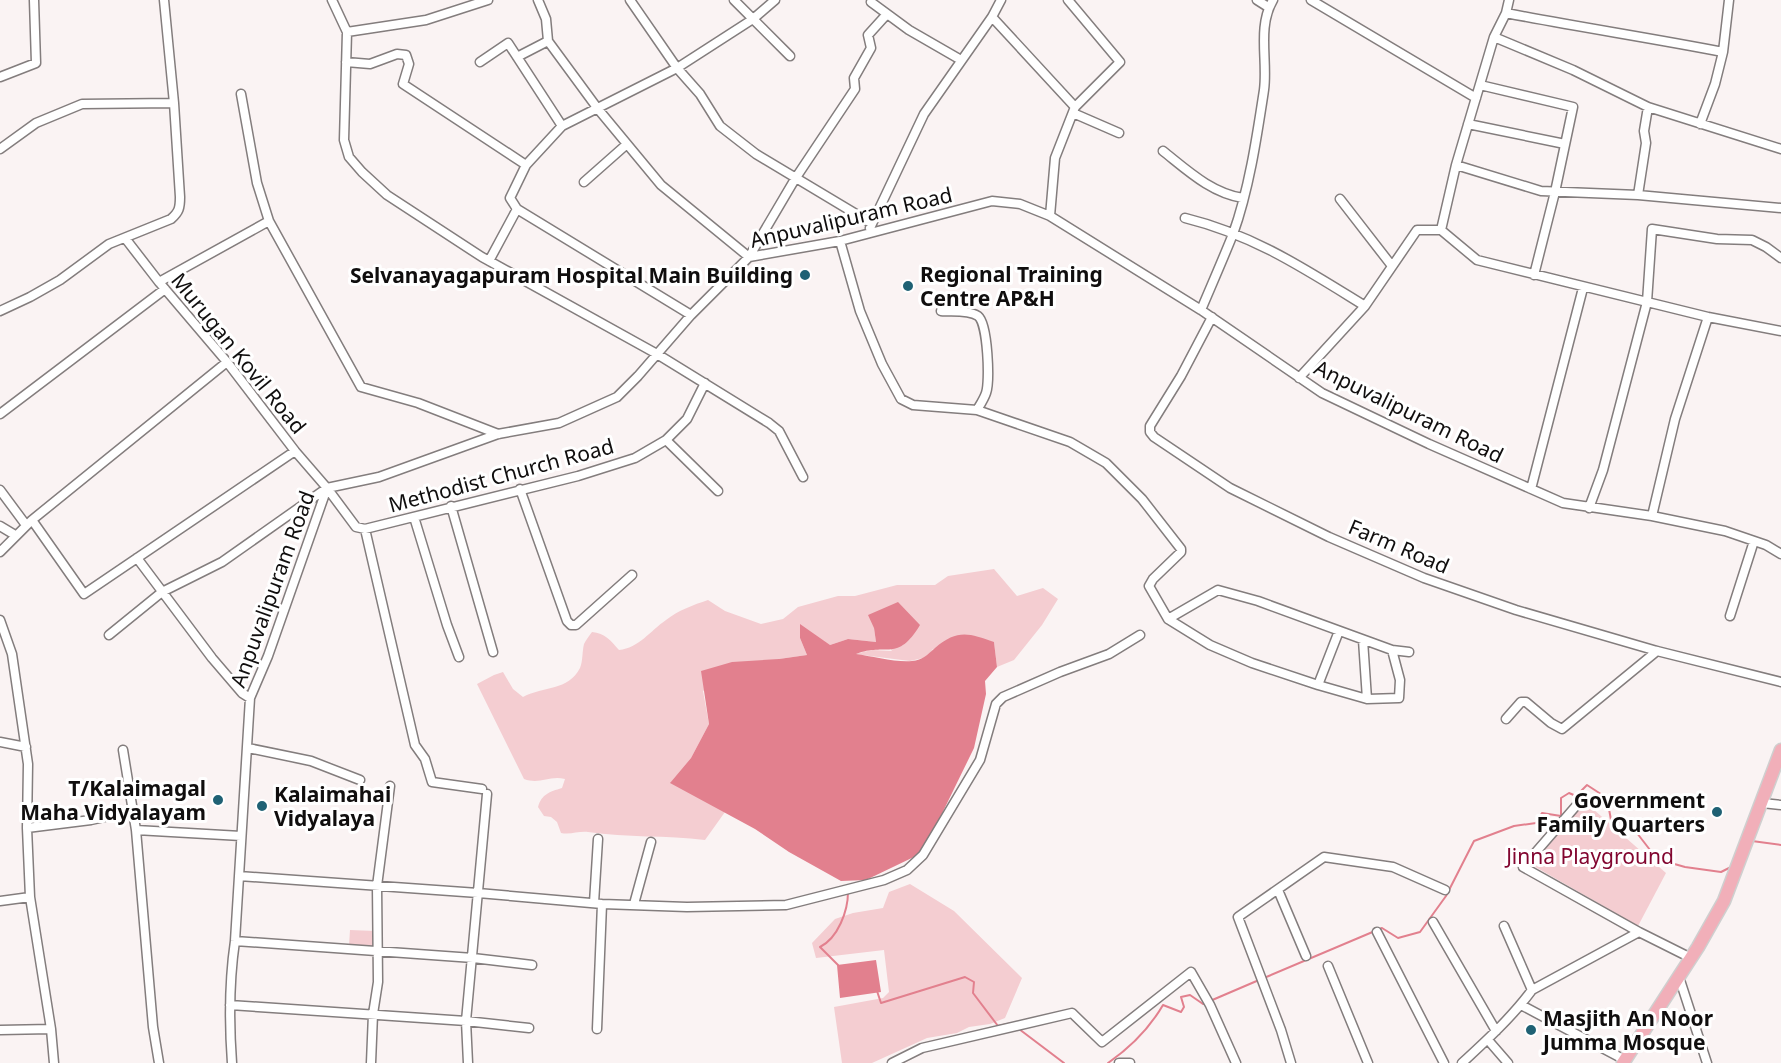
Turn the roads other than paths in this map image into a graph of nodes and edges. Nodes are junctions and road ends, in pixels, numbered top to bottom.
1 (34, 0) edge
2 (164, 0) edge
3 (332, 0) edge
4 (488, 0) edge
5 (538, 0) edge
6 (630, 0) edge
7 (734, 0) edge
8 (775, 0) edge
9 (1001, 0) edge
10 (1068, 0) edge
11 (1257, 0) edge
12 (1311, 0) edge
13 (1729, 0) edge
14 (871, 2) dead end
15 (1271, 4) edge
16 (1505, 4) edge
17 (887, 14) junction
18 (992, 16) junction
19 (753, 19) junction
20 (347, 32) junction
21 (1494, 38) junction
22 (548, 41) junction
23 (1723, 52) junction
24 (790, 56) dead end
25 (517, 57) junction
26 (961, 60) junction
27 (346, 62) junction
28 (480, 62) dead end
29 (677, 68) junction
30 (0, 77) edge
31 (1480, 85) junction
32 (242, 94) dead end
33 (1476, 98) junction
34 (174, 103) junction
35 (1648, 107) junction
36 (598, 109) junction
37 (1074, 110) junction
38 (1468, 124) junction
39 (1700, 124) junction
40 (562, 126) junction
41 (1119, 133) dead end
42 (627, 144) junction
43 (1565, 144) junction
44 (0, 149) edge
45 (1781, 149) edge
46 (1163, 151) dead end
47 (526, 165) junction
48 (1456, 165) junction
49 (795, 179) junction
50 (584, 182) dead end
51 (1555, 192) junction
52 (1638, 195) junction
53 (1243, 198) junction
54 (1340, 200) dead end
55 (1781, 208) edge
56 (517, 209) junction
57 (1050, 216) junction
58 (1185, 218) dead end
59 (269, 221) junction
60 (870, 228) junction
61 (1441, 230) junction
62 (1233, 232) junction
63 (125, 238) junction
64 (840, 241) junction
65 (749, 257) junction
66 (1781, 258) edge
67 (489, 261) junction
68 (1392, 266) junction
69 (1534, 275) junction
70 (162, 285) junction
71 (1583, 288) junction
72 (1647, 302) junction
73 (1365, 306) junction
74 (1201, 310) junction
75 (0, 311) edge
76 (941, 311) dead end
77 (691, 315) junction
78 (1212, 317) junction
79 (1707, 317) junction
80 (1781, 331) edge
81 (657, 354) junction
82 (227, 362) junction
83 (1299, 378) junction
84 (705, 383) junction
85 (977, 410) junction
86 (0, 414) edge
87 (498, 434) junction
88 (666, 440) junction
89 (295, 450) junction
90 (803, 477) dead end
91 (327, 488) junction
92 (520, 489) junction
93 (1531, 489) junction
94 (0, 490) edge
95 (718, 491) dead end
96 (451, 506) junction
97 (1589, 508) junction
98 (1652, 516) junction
99 (414, 517) junction
100 (29, 522) junction
101 (0, 526) edge
102 (365, 529) junction
103 (15, 535) junction
104 (1754, 541) junction
105 (0, 552) edge
106 (1781, 554) edge
107 (137, 558) junction
108 (632, 575) dead end
109 (162, 592) junction
110 (1730, 616) dead end
111 (1168, 619) junction
112 (0, 620) edge
113 (1340, 631) junction
114 (109, 634) dead end
115 (1140, 635) dead end
116 (1363, 640) junction
117 (1392, 650) junction
118 (1657, 651) junction
119 (493, 652) dead end
120 (1409, 652) dead end
121 (459, 657) dead end
122 (1781, 682) edge
123 (1318, 685) junction
124 (250, 698) junction
125 (1367, 699) junction
126 (1506, 718) dead end
127 (0, 742) edge
128 (26, 747) junction
129 (248, 748) junction
130 (123, 750) dead end
131 (1781, 750) edge
132 (360, 780) dead end
133 (390, 786) dead end
134 (1582, 799) dead end
135 (1762, 803) junction
136 (1781, 805) edge
137 (132, 811) junction
138 (27, 828) junction
139 (136, 830) junction
140 (241, 836) junction
141 (598, 839) dead end
142 (651, 842) dead end
143 (239, 876) junction
144 (377, 886) junction
145 (1278, 890) junction
146 (1445, 890) dead end
147 (478, 893) junction
148 (30, 897) junction
149 (0, 901) edge
150 (598, 903) junction
151 (634, 904) junction
152 (1433, 922) dead end
153 (1504, 926) dead end
154 (1377, 932) dead end
155 (1639, 932) junction
156 (235, 941) junction
157 (379, 951) junction
158 (1306, 956) dead end
159 (473, 958) junction
160 (1691, 958) junction
161 (532, 965) dead end
162 (1328, 966) dead end
163 (1679, 977) junction
164 (1532, 990) junction
165 (230, 1005) junction
166 (1521, 1005) junction
167 (373, 1014) junction
168 (466, 1021) junction
169 (529, 1028) dead end
170 (51, 1029) junction
171 (597, 1029) dead end
172 (0, 1030) edge
173 (1496, 1031) junction
174 (1488, 1040) junction
175 (1624, 1062) edge
176 (54, 1063) edge
177 (159, 1063) edge
178 (232, 1063) edge
179 (371, 1063) edge
180 (468, 1063) edge
181 (892, 1063) edge
182 (1119, 1063) edge
183 (1130, 1063) edge
184 (1236, 1063) edge
185 (1291, 1063) edge
186 (1368, 1063) edge
187 (1444, 1063) edge
188 (1462, 1063) edge
189 (1508, 1063) edge
190 (1707, 1063) edge

1 - 30 street
2 - 34 street
3 - 20 street
4 - 20 street
5 - 22 street
6 - 29 street
7 - 19 street
8 - 19 street
9 - 18 street
10 - 37 street
11 - 15 street
12 - 33 street
13 - 23 street
14 - 17 street
15 - 53 street
16 - 21 street
16 - 23 street
17 - 26 street
17 - 49 street
18 - 26 street
18 - 37 street
19 - 24 street
19 - 29 street
20 - 27 street
21 - 31 street
21 - 35 street
22 - 25 street
22 - 36 street
23 - 39 street
25 - 28 street
25 - 40 street
26 - 60 street
27 - 47 street
27 - 67 street
29 - 36 street
29 - 49 street
31 - 33 street
31 - 43 street
32 - 59 street
33 - 38 street
34 - 44 street
34 - 63 street
35 - 39 street
35 - 52 street
36 - 40 street
36 - 42 street
37 - 41 street
37 - 57 street
38 - 43 street
38 - 48 street
39 - 45 street
40 - 47 street
42 - 50 street
42 - 65 street
43 - 51 street
46 - 53 street
47 - 56 street
48 - 51 street
48 - 61 street
49 - 60 street
49 - 65 street
51 - 52 street
51 - 69 street
52 - 55 street
53 - 62 street
54 - 68 street
56 - 67 street
56 - 77 street
57 - 60 street, Anpuvalipuram Road
57 - 74 street, Anpuvalipuram Road
58 - 62 street
59 - 70 street
59 - 87 street
60 - 64 street, Anpuvalipuram Road
61 - 68 street
61 - 69 street
62 - 73 street
62 - 74 street
63 - 70 street, Murugan Kovil Road
63 - 75 street
64 - 65 street, Anpuvalipuram Road
64 - 85 street
65 - 77 street, Anpuvalipuram Road
66 - 72 street
67 - 81 street
68 - 73 street
69 - 71 street
70 - 82 street, Murugan Kovil Road
70 - 86 street
71 - 72 street
71 - 93 street
72 - 79 street
72 - 97 street
73 - 83 street
74 - 78 street, Anpuvalipuram Road
76 - 85 street
77 - 81 street, Anpuvalipuram Road
78 - 83 street, Anpuvalipuram Road
78 - 118 street, Farm Road
79 - 80 street
79 - 98 street
81 - 84 street
81 - 87 street, Anpuvalipuram Road
82 - 89 street, Murugan Kovil Road
82 - 100 street
83 - 93 street, Anpuvalipuram Road
84 - 88 street, Methodist Church Road
84 - 90 street
85 - 111 street
87 - 91 street, Anpuvalipuram Road
88 - 92 street, Methodist Church Road
88 - 95 street
89 - 91 street, Murugan Kovil Road
89 - 107 street
91 - 102 street, Methodist Church Road
91 - 109 street
91 - 124 street, Anpuvalipuram Road
92 - 96 street, Methodist Church Road
92 - 108 street
93 - 97 street, Anpuvalipuram Road
94 - 100 street
96 - 99 street, Methodist Church Road
96 - 119 street
97 - 98 street, Anpuvalipuram Road
98 - 104 street, Anpuvalipuram Road
99 - 102 street, Methodist Church Road
99 - 121 street
100 - 103 street
100 - 107 street
101 - 103 street
102 - 147 street
103 - 105 street
104 - 106 street, Anpuvalipuram Road
104 - 110 street
107 - 109 street
109 - 114 street
109 - 124 street
111 - 113 street
111 - 123 street
112 - 128 street
113 - 116 street
113 - 123 street
115 - 151 street
116 - 117 street
116 - 125 street
117 - 120 street
117 - 125 street
118 - 122 street, Farm Road
118 - 126 street
123 - 125 street
124 - 129 street, Anpuvalipuram Road
127 - 128 street
128 - 138 street
129 - 132 street
129 - 140 street, Anpuvalipuram Road
130 - 137 street
131 - 135 main road
133 - 144 street
134 - 155 street
135 - 136 street
135 - 160 main road
137 - 138 street
137 - 139 street
138 - 148 street
139 - 140 street
139 - 177 street
140 - 143 street, Anpuvalipuram Road
141 - 150 street
142 - 151 street
143 - 144 street
143 - 156 street, Anpuvalipuram Road
144 - 147 street
144 - 157 street
145 - 146 street
145 - 158 street
145 - 185 street
147 - 150 street
147 - 159 street
148 - 149 street
148 - 170 street
150 - 151 street
150 - 171 street
152 - 173 street
153 - 164 street
154 - 187 street
155 - 160 street
155 - 164 street
156 - 157 street
156 - 165 street, Anpuvalipuram Road
157 - 159 street
157 - 167 street
159 - 161 street
159 - 168 street
160 - 163 main road
162 - 186 street
163 - 175 main road
163 - 190 street
164 - 166 street
165 - 167 street
165 - 178 street, Anpuvalipuram Road
166 - 173 street
166 - 175 street
167 - 168 street
167 - 179 street
168 - 169 street
168 - 180 street
170 - 172 street
170 - 176 street
173 - 174 street
174 - 188 street
174 - 189 street
181 - 184 street
182 - 183 street

